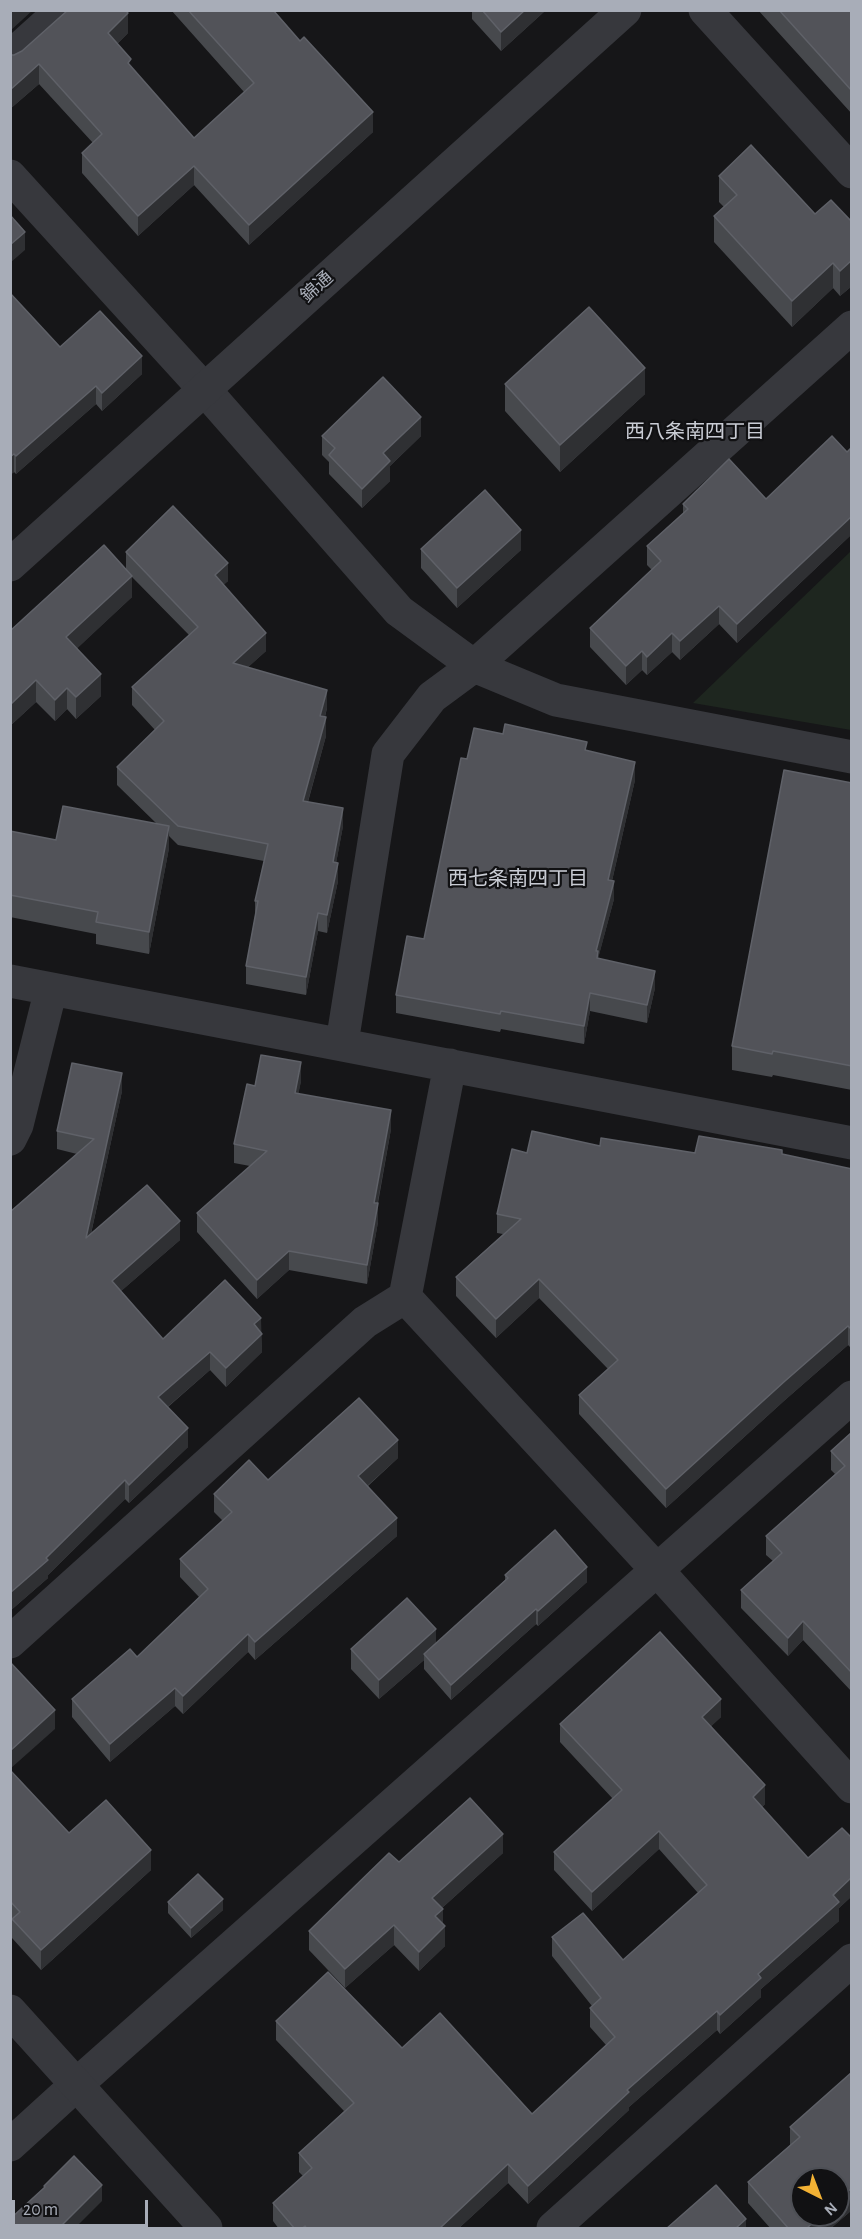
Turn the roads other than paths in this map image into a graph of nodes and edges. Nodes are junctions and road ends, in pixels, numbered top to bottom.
1 (62, 10) edge
2 (625, 10) edge
3 (705, 10) edge
4 (10, 57) edge
5 (852, 172) edge
6 (10, 176) edge
7 (852, 327) edge
8 (204, 389) junction
9 (10, 565) edge
10 (474, 666) junction
11 (852, 757) edge
12 (10, 981) edge
13 (51, 989) junction
14 (342, 1043) junction
15 (450, 1065) junction
16 (10, 1139) edge
17 (852, 1143) edge
18 (405, 1297) junction
19 (852, 1397) edge
20 (657, 1570) junction
21 (10, 1642) edge
22 (852, 1787) edge
23 (852, 1960) edge
24 (10, 2011) edge
25 (77, 2084) junction
26 (10, 2145) edge
27 (206, 2229) edge
28 (554, 2229) edge

1 - 4 street
2 - 8 street, 錦通
3 - 5 street
6 - 8 street
7 - 10 street
8 - 9 street, 錦通
8 - 10 street
10 - 11 street
10 - 14 street
12 - 13 street
13 - 14 street
13 - 16 street
14 - 15 street
15 - 17 street
15 - 18 street
18 - 20 street
18 - 21 street
19 - 20 street
20 - 22 street
20 - 25 street
23 - 28 street
24 - 25 street
25 - 26 street
25 - 27 street

